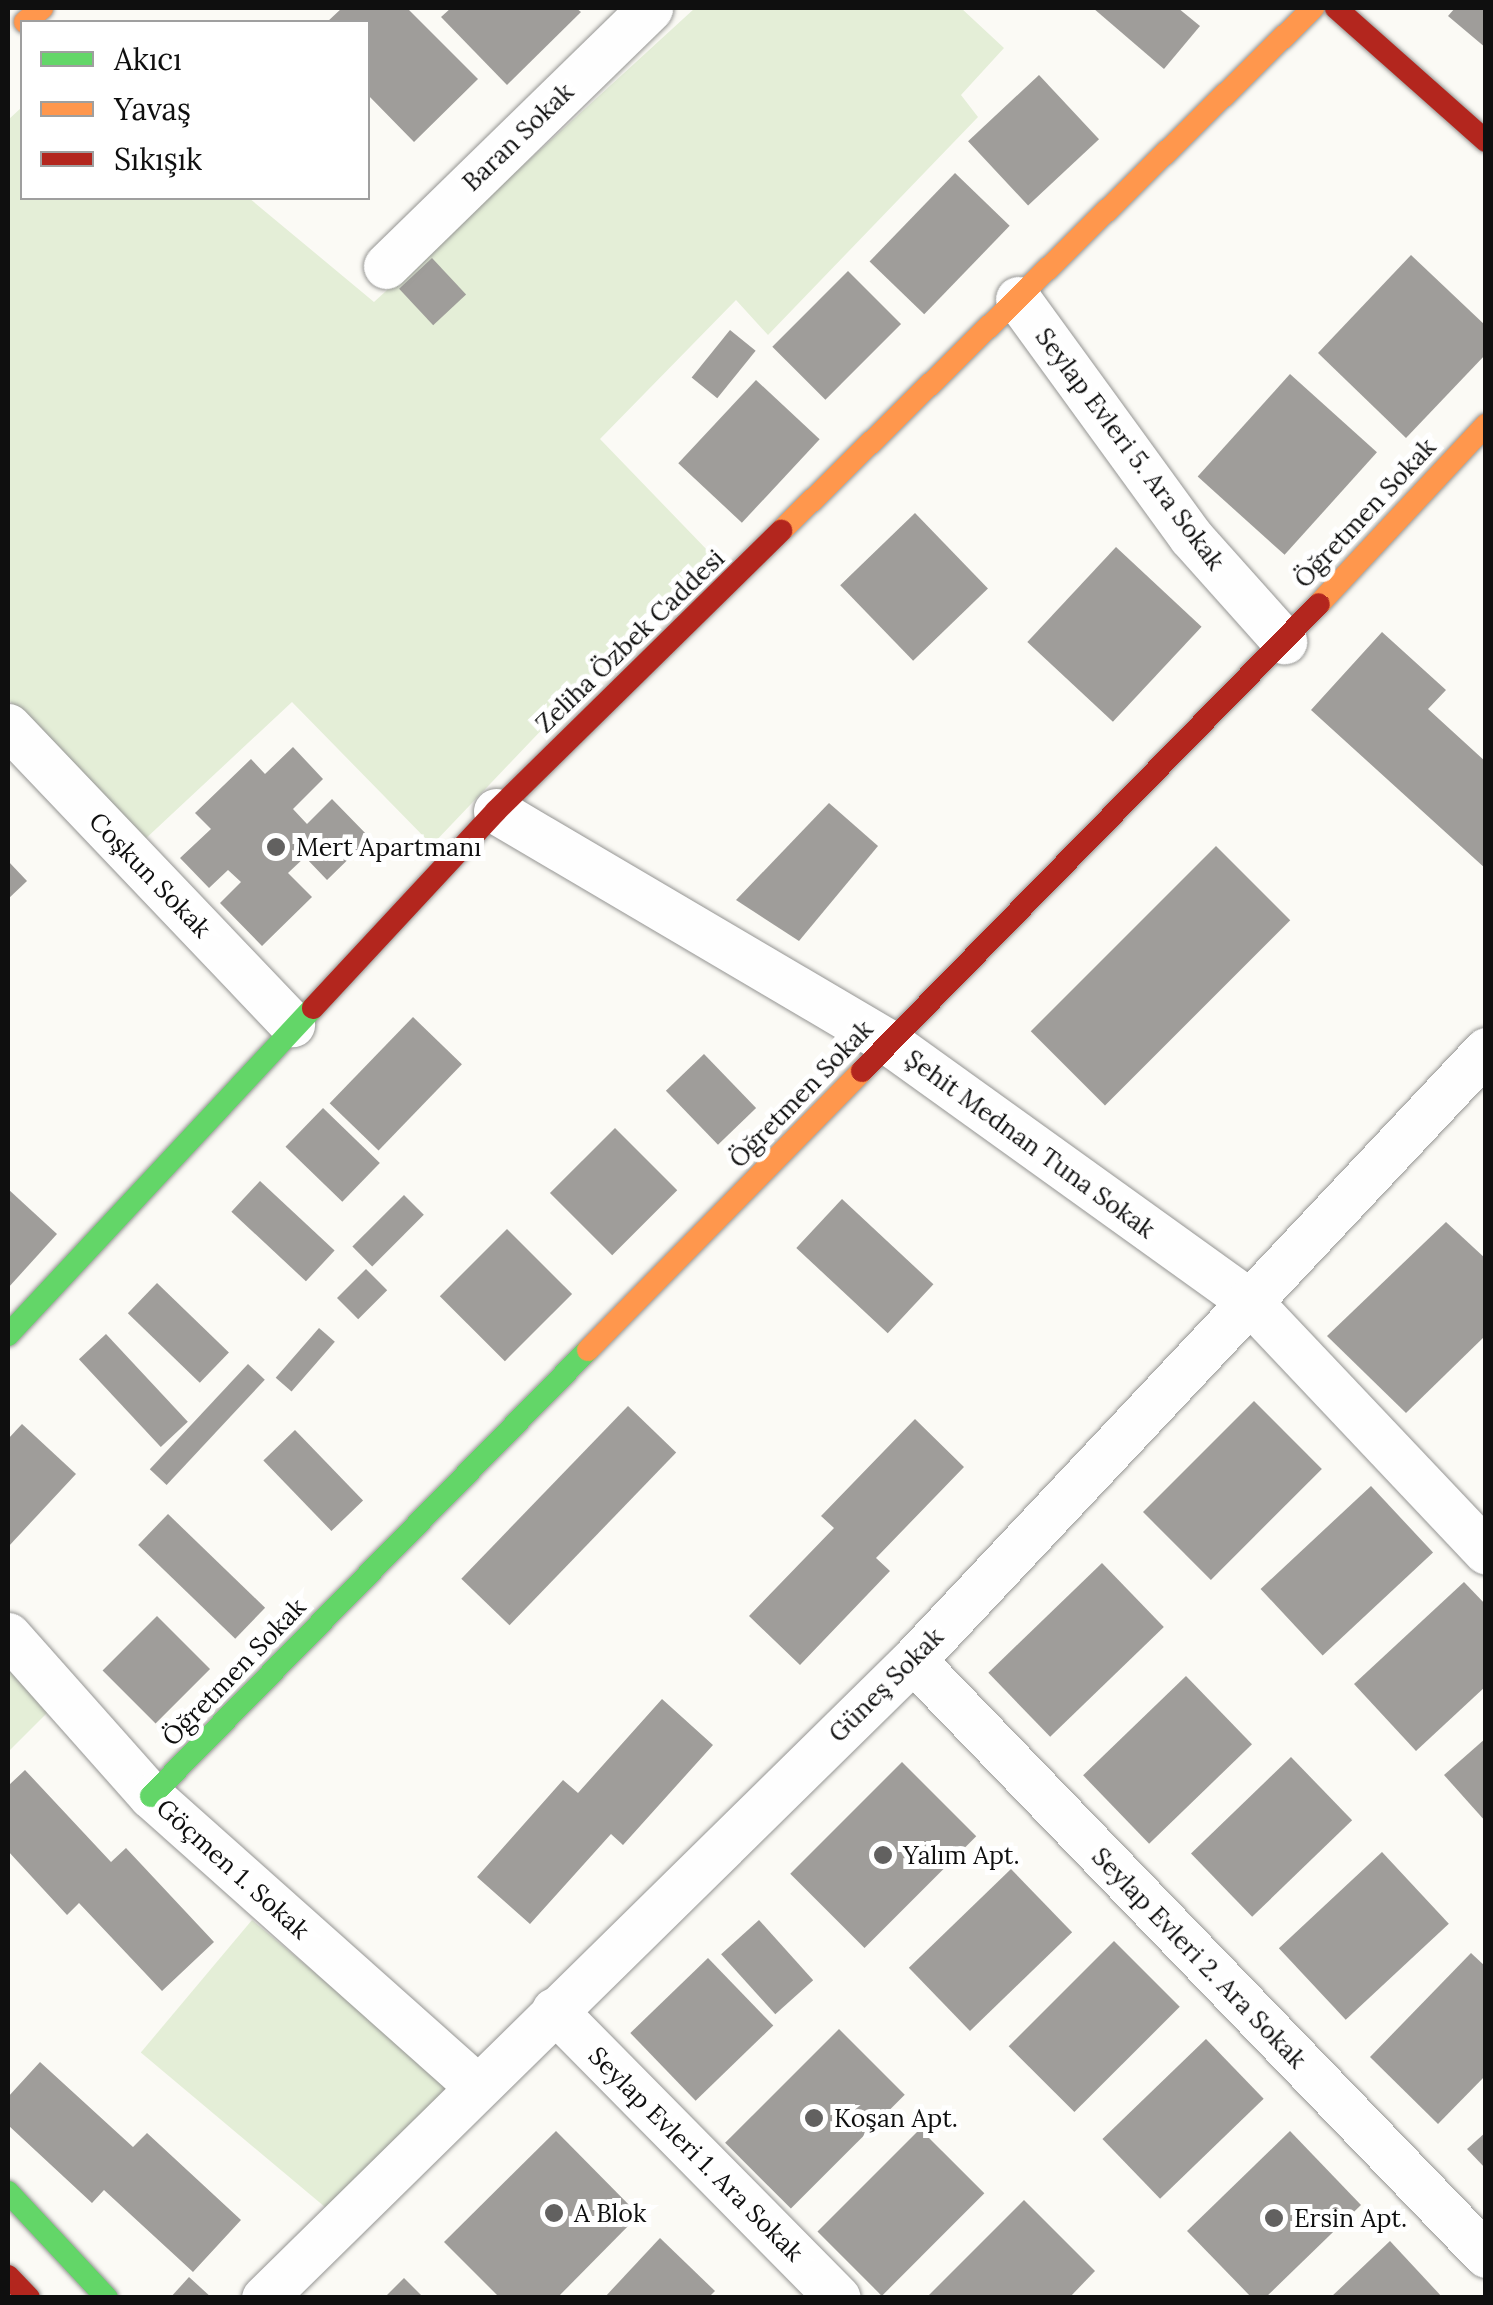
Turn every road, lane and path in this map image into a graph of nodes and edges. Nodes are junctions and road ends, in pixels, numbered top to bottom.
1 (650, 8) edge
2 (1314, 8) edge
3 (1336, 8) edge
4 (1486, 141) edge
5 (386, 266) dead end
6 (1018, 300) junction
7 (1486, 425) edge
8 (1284, 641) junction
9 (8, 726) edge
10 (496, 811) junction
11 (292, 1024) junction
12 (890, 1042) junction
13 (1486, 1050) edge
14 (1249, 1301) junction
15 (8, 1334) edge
16 (1486, 1552) edge
17 (8, 1635) edge
18 (914, 1660) junction
19 (151, 1796) junction
20 (554, 2010) junction
21 (476, 2086) junction
22 (8, 2192) edge
23 (1486, 2255) edge
24 (8, 2276) edge
25 (29, 2298) edge
26 (107, 2298) edge
27 (264, 2298) edge
28 (838, 2298) edge

1 - 5 street, Baran Sokak
2 - 6 street, Zeliha Özbek Caddesi
3 - 4 street
6 - 8 street, Seylap Evleri 5. Ara Sokak
6 - 10 street, Zeliha Özbek Caddesi
7 - 8 street, Öğretmen Sokak
8 - 12 street, Öğretmen Sokak
9 - 11 street, Coşkun Sokak
10 - 11 street, Zeliha Özbek Caddesi
10 - 12 street, Şehit Mednan Tuna Sokak
11 - 15 street, Zeliha Özbek Caddesi
12 - 14 street, Şehit Mednan Tuna Sokak
12 - 19 street, Öğretmen Sokak
13 - 14 street, Güneş Sokak
14 - 16 street, Şehit Mednan Tuna Sokak
14 - 18 street, Güneş Sokak
17 - 19 street, Göçmen 1. Sokak
18 - 20 street, Güneş Sokak
18 - 23 street, Seylap Evleri 2. Ara Sokak
19 - 21 street, Göçmen 1. Sokak
20 - 21 street, Güneş Sokak
20 - 28 street, Seylap Evleri 1. Ara Sokak
21 - 27 street, Güneş Sokak
22 - 26 street
24 - 25 street

